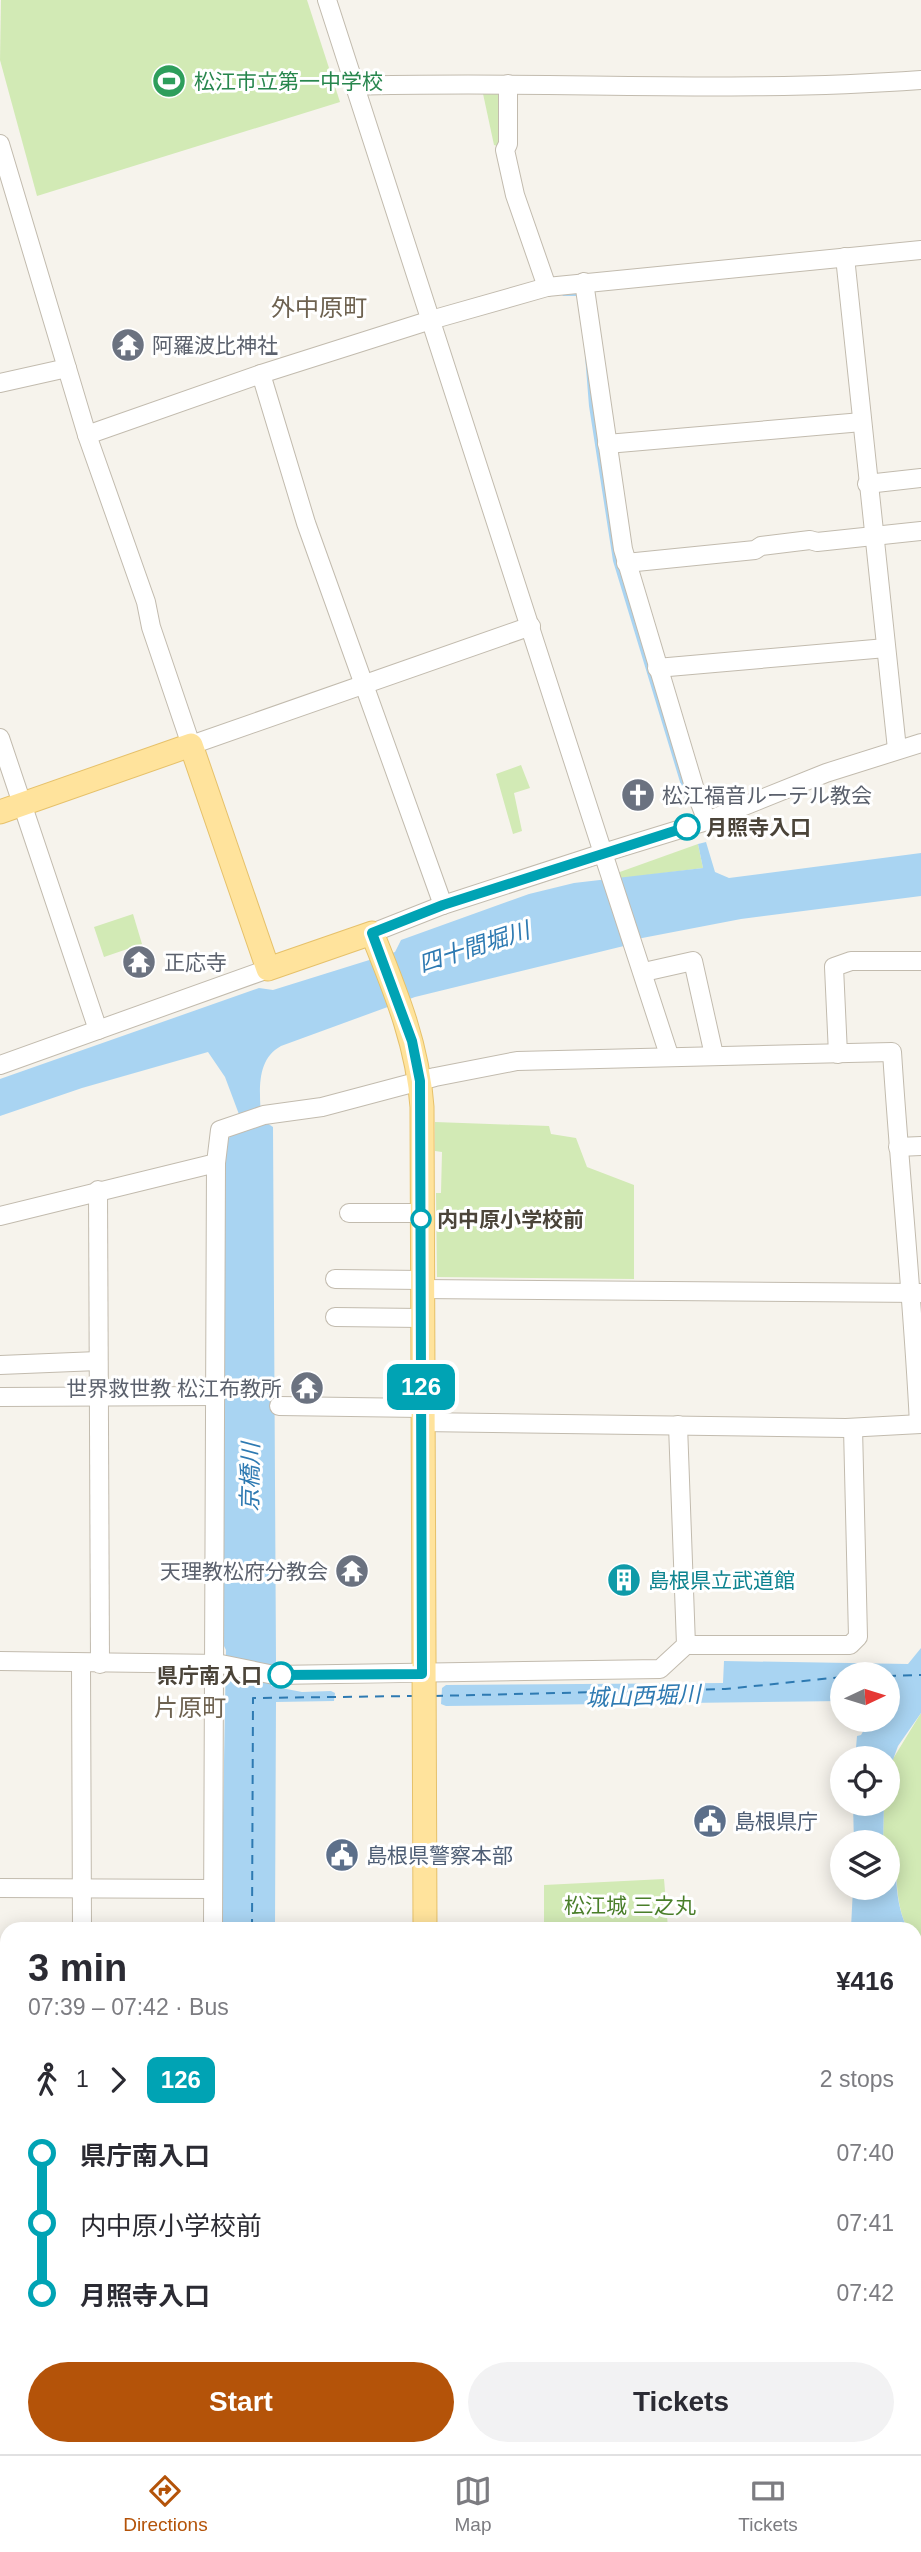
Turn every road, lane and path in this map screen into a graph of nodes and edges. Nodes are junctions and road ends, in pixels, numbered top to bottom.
1 (327, 0) edge
2 (921, 80) edge
3 (508, 84) junction
4 (355, 86) junction
5 (0, 144) edge
6 (921, 250) edge
7 (845, 257) junction
8 (584, 282) junction
9 (547, 287) junction
10 (431, 320) junction
11 (67, 368) junction
12 (261, 374) junction
13 (0, 383) edge
14 (862, 422) junction
15 (87, 435) junction
16 (607, 444) junction
17 (921, 478) edge
18 (867, 484) junction
19 (921, 531) edge
20 (873, 536) junction
21 (626, 563) junction
22 (531, 626) junction
23 (886, 648) junction
24 (657, 668) junction
25 (363, 687) junction
26 (0, 738) edge
27 (921, 743) edge
28 (191, 745) junction
29 (897, 749) junction
30 (22, 804) junction
31 (0, 812) edge
32 (707, 821) junction
33 (603, 853) junction
34 (443, 905) junction
35 (376, 942) junction
36 (921, 961) edge
37 (268, 969) junction
38 (644, 972) junction
39 (99, 1030) junction
40 (838, 1054) junction
41 (669, 1055) junction
42 (714, 1055) junction
43 (0, 1065) edge
44 (420, 1081) junction
45 (898, 1146) junction
46 (921, 1146) edge
47 (216, 1163) junction
48 (98, 1190) junction
49 (349, 1213) dead end
50 (421, 1213) junction
51 (0, 1216) edge
52 (335, 1279) dead end
53 (421, 1284) junction
54 (916, 1294) edge
55 (335, 1317) dead end
56 (421, 1318) junction
57 (98, 1362) junction
58 (0, 1365) edge
59 (216, 1396) junction
60 (0, 1397) edge
61 (98, 1397) junction
62 (278, 1406) dead end
63 (421, 1415) junction
64 (678, 1424) junction
65 (920, 1424) edge
66 (853, 1428) junction
67 (685, 1645) junction
68 (0, 1661) edge
69 (81, 1664) junction
70 (100, 1664) junction
71 (217, 1664) junction
72 (422, 1689) junction
73 (0, 1888) edge
74 (82, 1889) junction
75 (214, 1889) junction
76 (82, 1922) edge
77 (213, 1922) edge
78 (425, 1922) edge

1 - 4 street
2 - 3 street
3 - 4 street
3 - 9 street
4 - 10 street
5 - 11 street
6 - 7 street
7 - 8 street
7 - 14 street
8 - 9 street
8 - 16 street
9 - 10 street
10 - 12 street
10 - 22 street
11 - 13 street
11 - 15 street
12 - 15 street
12 - 25 street
14 - 16 street
14 - 18 street
15 - 28 street
16 - 21 street
17 - 18 street
18 - 20 street
19 - 20 street
20 - 21 street
20 - 23 street
21 - 24 street
22 - 25 street
22 - 33 street
23 - 24 street
23 - 29 street
24 - 32 street
25 - 28 street
25 - 34 street
26 - 30 street
27 - 29 street
28 - 30 main road
28 - 37 main road
29 - 32 street
30 - 31 main road
30 - 39 street
32 - 33 street
33 - 34 street
33 - 38 street
34 - 35 street
35 - 37 main road
35 - 44 main road
36 - 40 street
37 - 39 street
38 - 41 street
38 - 42 street
39 - 43 street
40 - 42 street
40 - 45 street
41 - 42 street
41 - 44 street
44 - 47 street
44 - 50 main road
45 - 46 street
45 - 54 street
47 - 48 street
47 - 59 street
48 - 51 street
48 - 57 street
49 - 50 street
50 - 53 main road
52 - 53 street
53 - 54 street
53 - 56 main road
54 - 65 street
55 - 56 street
56 - 63 main road
57 - 58 street
57 - 61 street
59 - 61 street
59 - 71 street
60 - 61 street
61 - 70 street
62 - 63 street
63 - 64 street
63 - 72 main road
64 - 66 street
64 - 67 street
65 - 66 street
66 - 67 street
67 - 72 street
68 - 69 street
69 - 70 street
69 - 74 street
70 - 71 street
71 - 72 street
71 - 75 street
72 - 78 main road
73 - 74 street
74 - 75 street
74 - 76 street
75 - 77 street

